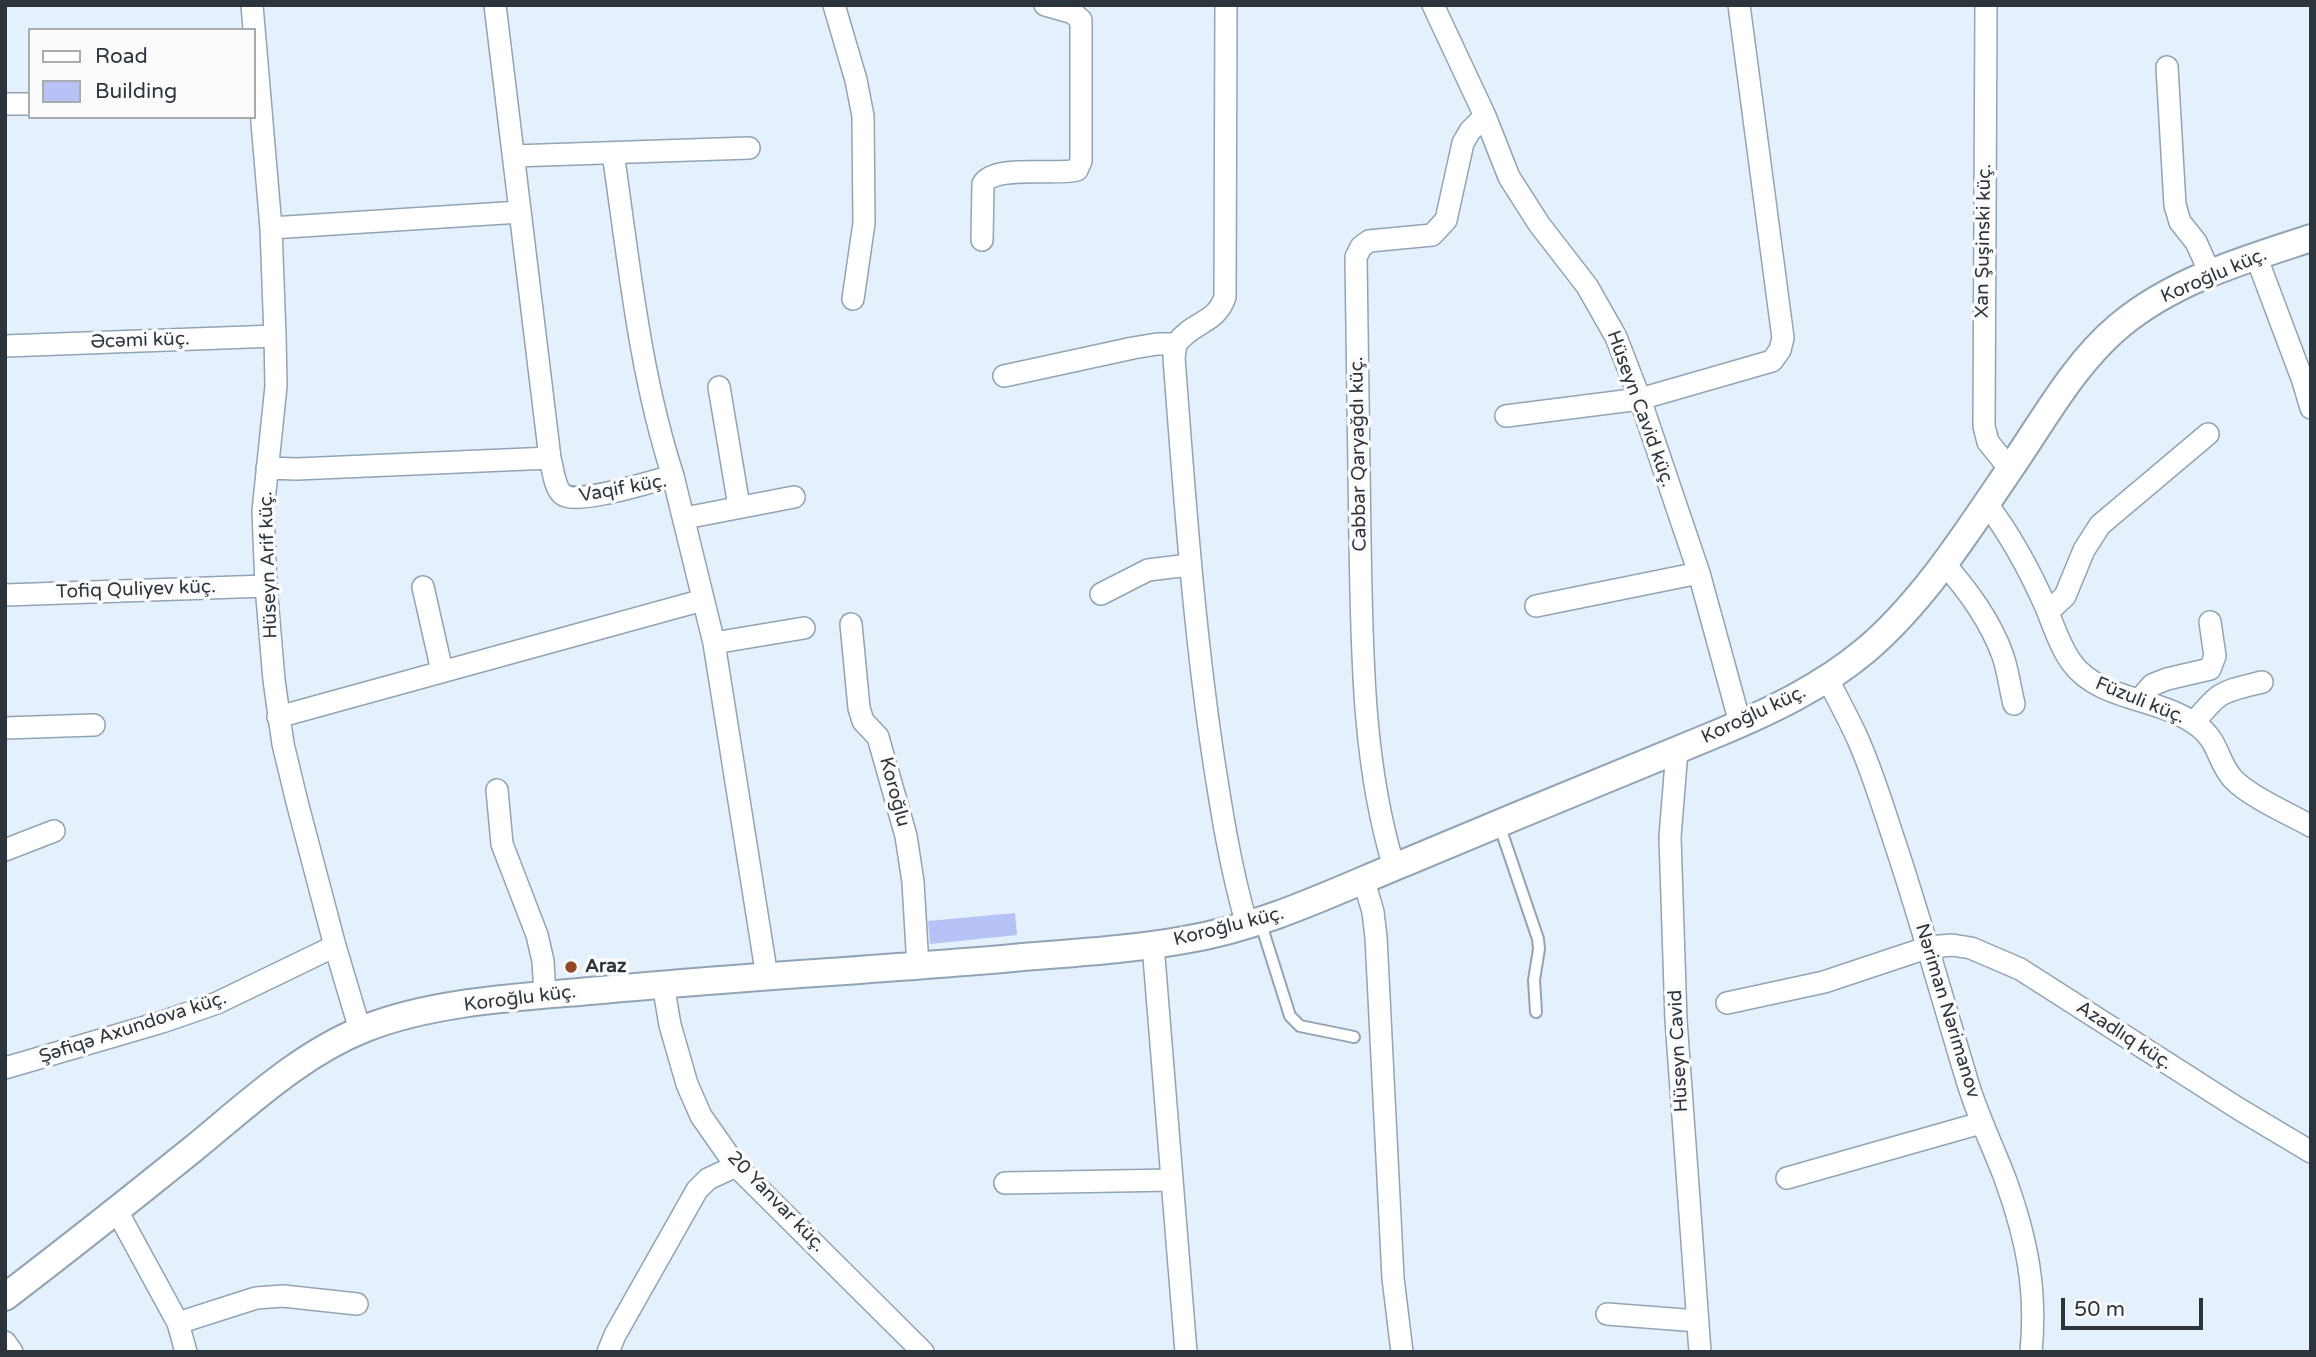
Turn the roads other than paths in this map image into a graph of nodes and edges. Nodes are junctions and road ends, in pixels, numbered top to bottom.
1 (252, 5) edge
2 (495, 5) edge
3 (834, 5) edge
4 (1045, 5) edge
5 (1226, 5) edge
6 (1433, 5) edge
7 (1739, 5) edge
8 (1986, 5) edge
9 (254, 28) edge
10 (256, 52) edge
11 (2167, 66) dead end
12 (5, 104) edge
13 (28, 104) edge
14 (1485, 116) junction
15 (748, 148) dead end
16 (613, 153) junction
17 (514, 156) junction
18 (520, 212) junction
19 (271, 228) junction
20 (2311, 239) edge
21 (982, 240) dead end
22 (2256, 256) junction
23 (2210, 273) junction
24 (853, 299) dead end
25 (275, 336) junction
26 (1176, 344) junction
27 (5, 345) edge
28 (1004, 376) dead end
29 (719, 387) dead end
30 (1640, 399) junction
31 (2311, 408) edge
32 (1506, 416) dead end
33 (2208, 433) dead end
34 (550, 458) junction
35 (267, 468) junction
36 (2010, 469) junction
37 (673, 477) junction
38 (793, 497) dead end
39 (1987, 504) junction
40 (739, 506) junction
41 (685, 518) junction
42 (1944, 563) junction
43 (1189, 565) junction
44 (1699, 573) junction
45 (267, 586) junction
46 (423, 587) dead end
47 (1101, 594) dead end
48 (5, 595) edge
49 (704, 600) junction
50 (1536, 606) dead end
51 (2048, 612) junction
52 (2210, 622) dead end
53 (851, 624) dead end
54 (804, 628) dead end
55 (713, 643) junction
56 (442, 671) junction
57 (1827, 678) junction
58 (2262, 682) dead end
59 (2140, 699) junction
60 (2014, 704) dead end
61 (278, 718) junction
62 (1740, 723) junction
63 (2194, 723) junction
64 (94, 725) dead end
65 (5, 728) edge
66 (1677, 750) junction
67 (497, 790) dead end
68 (1499, 824) junction
69 (2311, 826) edge
70 (54, 831) dead end
71 (5, 850) edge
72 (1394, 867) junction
73 (1364, 881) junction
74 (1253, 923) junction
75 (1153, 945) junction
76 (335, 946) junction
77 (1929, 947) junction
78 (918, 967) junction
79 (767, 977) junction
80 (663, 985) junction
81 (545, 995) junction
82 (1727, 1003) dead end
83 (1536, 1012) dead end
84 (360, 1030) junction
85 (1354, 1037) dead end
86 (5, 1069) edge
87 (1981, 1123) junction
88 (2311, 1152) edge
89 (736, 1166) junction
90 (1787, 1178) dead end
91 (1172, 1180) junction
92 (1005, 1183) dead end
93 (117, 1211) junction
94 (5, 1297) edge
95 (357, 1304) dead end
96 (1607, 1314) dead end
97 (1698, 1321) junction
98 (178, 1323) junction
99 (5, 1342) edge
100 (12, 1352) edge
101 (186, 1352) edge
102 (608, 1352) edge
103 (923, 1352) edge
104 (1186, 1352) edge
105 (1402, 1352) edge
106 (1700, 1352) edge
107 (2031, 1352) edge

1 - 9 street, Hüseyn Arif küç.
2 - 17 street, Vaqif küç.
3 - 24 street
4 - 21 street
5 - 26 street
6 - 14 street, Hüseyn Cavid küç.
7 - 30 street
8 - 36 street, Xan Şuşinski küç.
10 - 19 street, Hüseyn Arif küç.
11 - 23 street
12 - 13 street
14 - 30 street, Hüseyn Cavid küç.
14 - 72 street, Cabbar Qaryağdı küç.
15 - 16 street
16 - 17 street
16 - 37 street
17 - 18 street, Vaqif küç.
18 - 19 street
18 - 34 street, Vaqif küç.
19 - 25 street, Hüseyn Arif küç.
20 - 22 street, Koroğlu küç.
22 - 23 street, Koroğlu küç.
22 - 31 street
23 - 36 street, Koroğlu küç.
25 - 27 street, Əcəmi küç.
25 - 35 street, Hüseyn Arif küç.
26 - 28 street
26 - 43 street
29 - 40 street
30 - 32 street
30 - 44 street, Hüseyn Cavid küç.
33 - 51 street
34 - 35 street
34 - 37 street, Vaqif küç.
35 - 45 street, Hüseyn Arif küç.
36 - 39 street, Koroğlu küç.
37 - 41 street, Vaqif küç.
38 - 40 street
39 - 42 street, Koroğlu küç.
39 - 51 street, Füzuli küç.
40 - 41 street
41 - 49 street, Vaqif küç.
42 - 57 street, Koroğlu küç.
42 - 60 street
43 - 47 street
43 - 74 street
44 - 50 street
44 - 62 street, Hüseyn Cavid küç.
45 - 48 street, Tofiq Quliyev küç.
45 - 61 street, Hüseyn Arif küç.
46 - 56 street
49 - 55 street, Vaqif küç.
49 - 56 street
51 - 59 street, Füzuli küç.
52 - 59 street
53 - 78 street, Koroğlu
54 - 55 street
55 - 79 street, Vaqif küç.
56 - 61 street
57 - 62 street, Koroğlu küç.
57 - 77 street, Nəriman Nərimanov
58 - 63 street
59 - 63 street, Füzuli küç.
61 - 76 street, Hüseyn Arif küç.
62 - 66 street, Koroğlu küç.
63 - 69 street, Füzuli küç.
64 - 65 street
66 - 68 street, Koroğlu küç.
66 - 97 street, Hüseyn Cavid
67 - 81 street
68 - 72 street, Koroğlu küç.
68 - 83 lane
70 - 71 street
72 - 73 street, Koroğlu küç.
73 - 74 street, Koroğlu küç.
73 - 105 street
74 - 75 street, Koroğlu küç.
74 - 85 lane
75 - 78 street, Koroğlu küç.
75 - 91 street
76 - 84 street, Hüseyn Arif küç.
76 - 86 street, Şəfiqə Axundova küç.
77 - 82 street, Azadlıq küç.
77 - 87 street, Nəriman Nərimanov
77 - 88 street, Azadlıq küç.
78 - 79 street, Koroğlu küç.
79 - 80 street, Koroğlu küç.
80 - 81 street, Koroğlu küç.
80 - 89 street, 20 Yanvar küç.
81 - 84 street, Koroğlu küç.
84 - 93 street, Koroğlu küç.
87 - 90 street
87 - 107 street, Nəriman Nərimanov
89 - 102 street
89 - 103 street, 20 Yanvar küç.
91 - 92 street
91 - 104 street
93 - 94 street, Koroğlu küç.
93 - 98 street
95 - 98 street
96 - 97 street
97 - 106 street, Hüseyn Cavid
98 - 101 street
99 - 100 street

